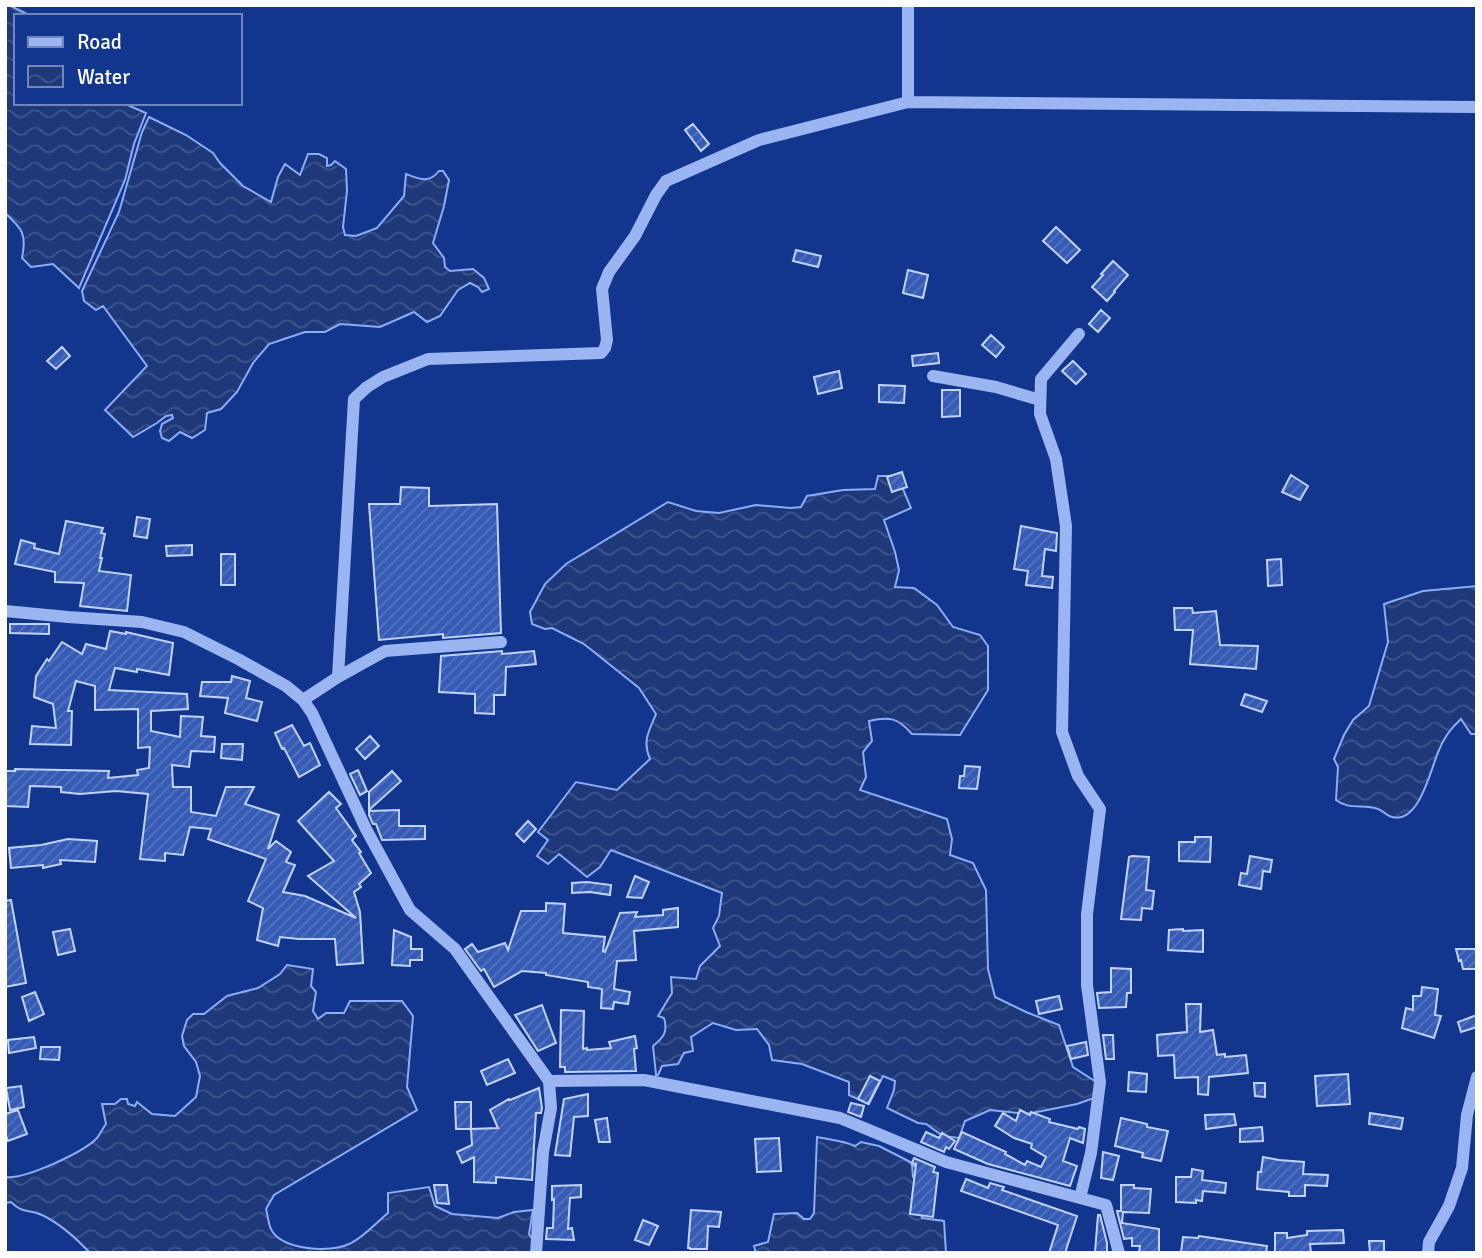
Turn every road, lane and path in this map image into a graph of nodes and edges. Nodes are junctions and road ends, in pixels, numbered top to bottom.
1 (908, 5) edge
2 (908, 102) junction
3 (1477, 107) edge
4 (1079, 334) dead end
5 (933, 376) dead end
6 (1040, 400) junction
7 (5, 611) edge
8 (501, 642) dead end
9 (338, 677) junction
10 (303, 700) junction
11 (1477, 1077) edge
12 (549, 1081) junction
13 (1080, 1198) junction
14 (536, 1253) edge
15 (1119, 1253) edge
16 (1428, 1253) edge

1 - 2 street
2 - 3 street
2 - 9 street
4 - 6 street
5 - 6 street
6 - 13 street
7 - 10 street
8 - 9 street
9 - 10 street
10 - 12 street
11 - 16 street
12 - 13 street
12 - 14 street
13 - 15 street

